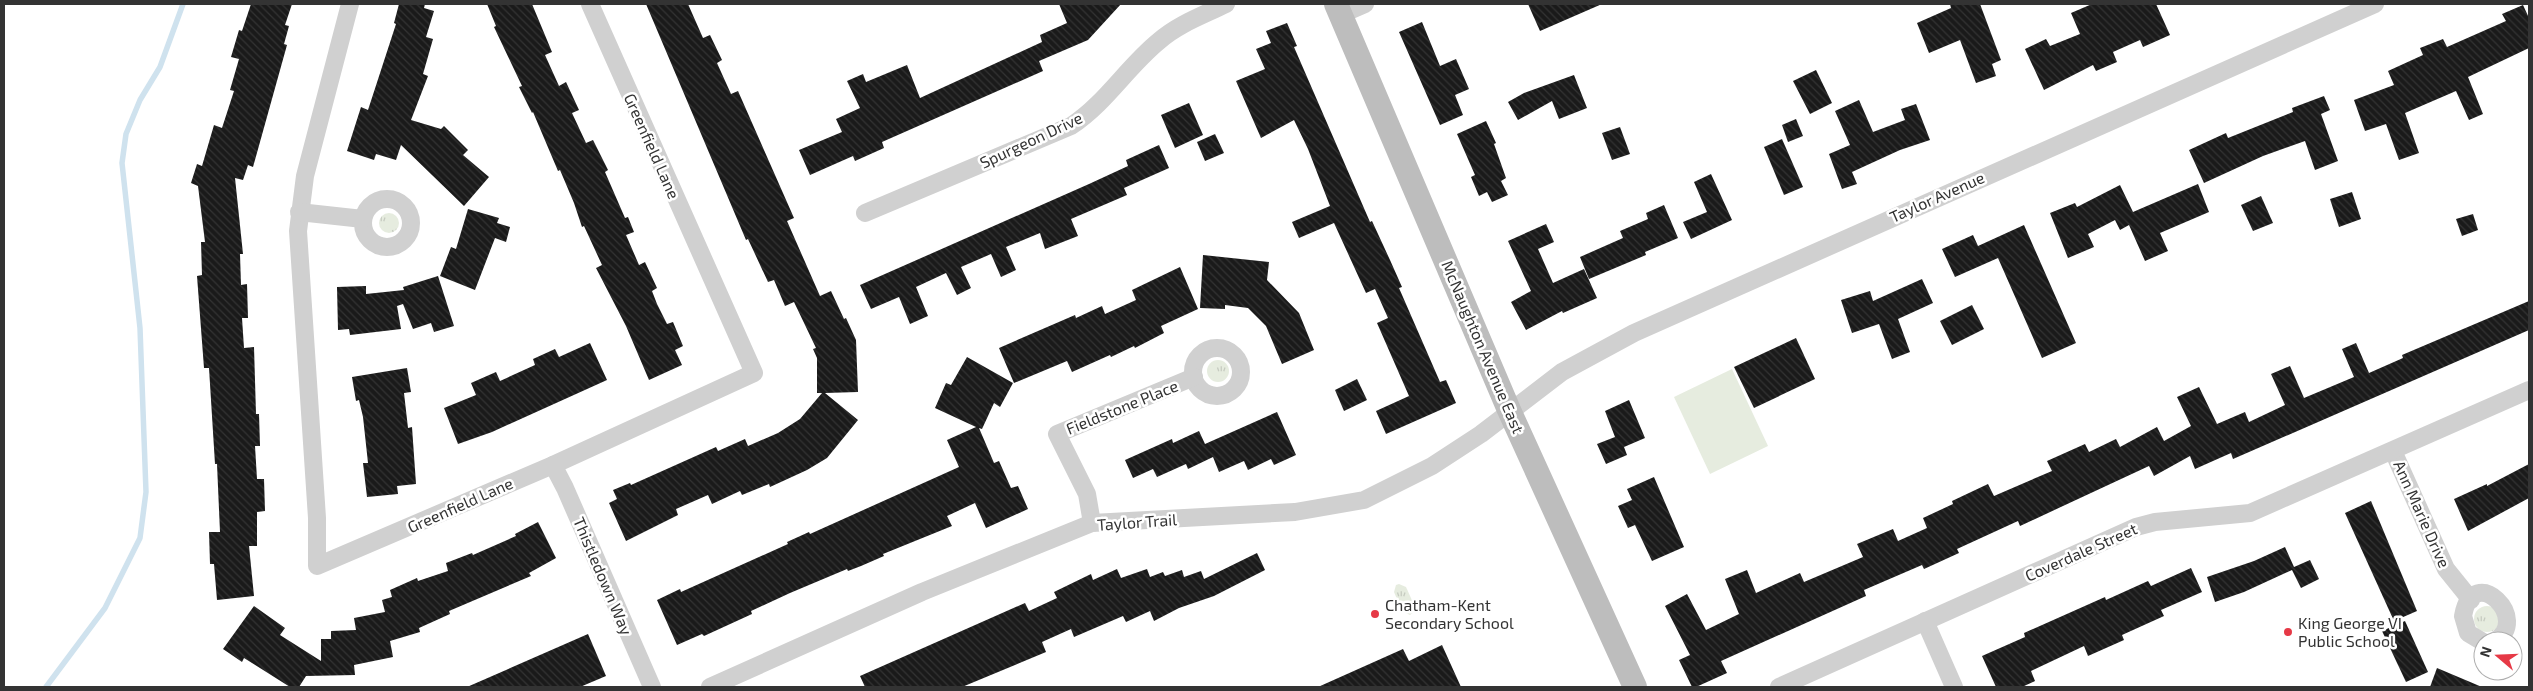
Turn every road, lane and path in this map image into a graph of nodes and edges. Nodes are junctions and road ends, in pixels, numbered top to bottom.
1 (350, 4) edge
2 (590, 4) edge
3 (1226, 4) edge
4 (1366, 4) edge
5 (2375, 4) edge
6 (1339, 9) edge
7 (299, 212) junction
8 (865, 213) dead end
9 (364, 219) dead end
10 (1194, 377) dead end
11 (2529, 390) edge
12 (1510, 410) junction
13 (2393, 451) junction
14 (552, 465) junction
15 (1092, 523) junction
16 (2471, 600) junction
17 (1925, 621) junction
18 (2507, 631) edge
19 (2473, 637) edge
20 (652, 687) edge
21 (710, 687) edge
22 (1635, 687) edge
23 (1779, 687) edge
24 (1954, 687) edge

1 - 7 street, Greenfield Lane
2 - 14 street, Greenfield Lane
3 - 8 street, Spurgeon Drive
4 - 6 street
5 - 12 street, Taylor Avenue
6 - 12 main road, McNaughton Avenue East
7 - 9 street
7 - 14 street, Greenfield Lane
10 - 15 street, Fieldstone Place
11 - 13 street, Coverdale Street
12 - 15 street, Taylor Trail
12 - 22 main road, McNaughton Avenue East
13 - 16 street, Ann Marie Drive
13 - 17 street, Coverdale Street
14 - 20 street, Thistledown Way
15 - 21 street, Taylor Trail
16 - 18 street
16 - 19 street
17 - 23 street, Coverdale Street
17 - 24 street

